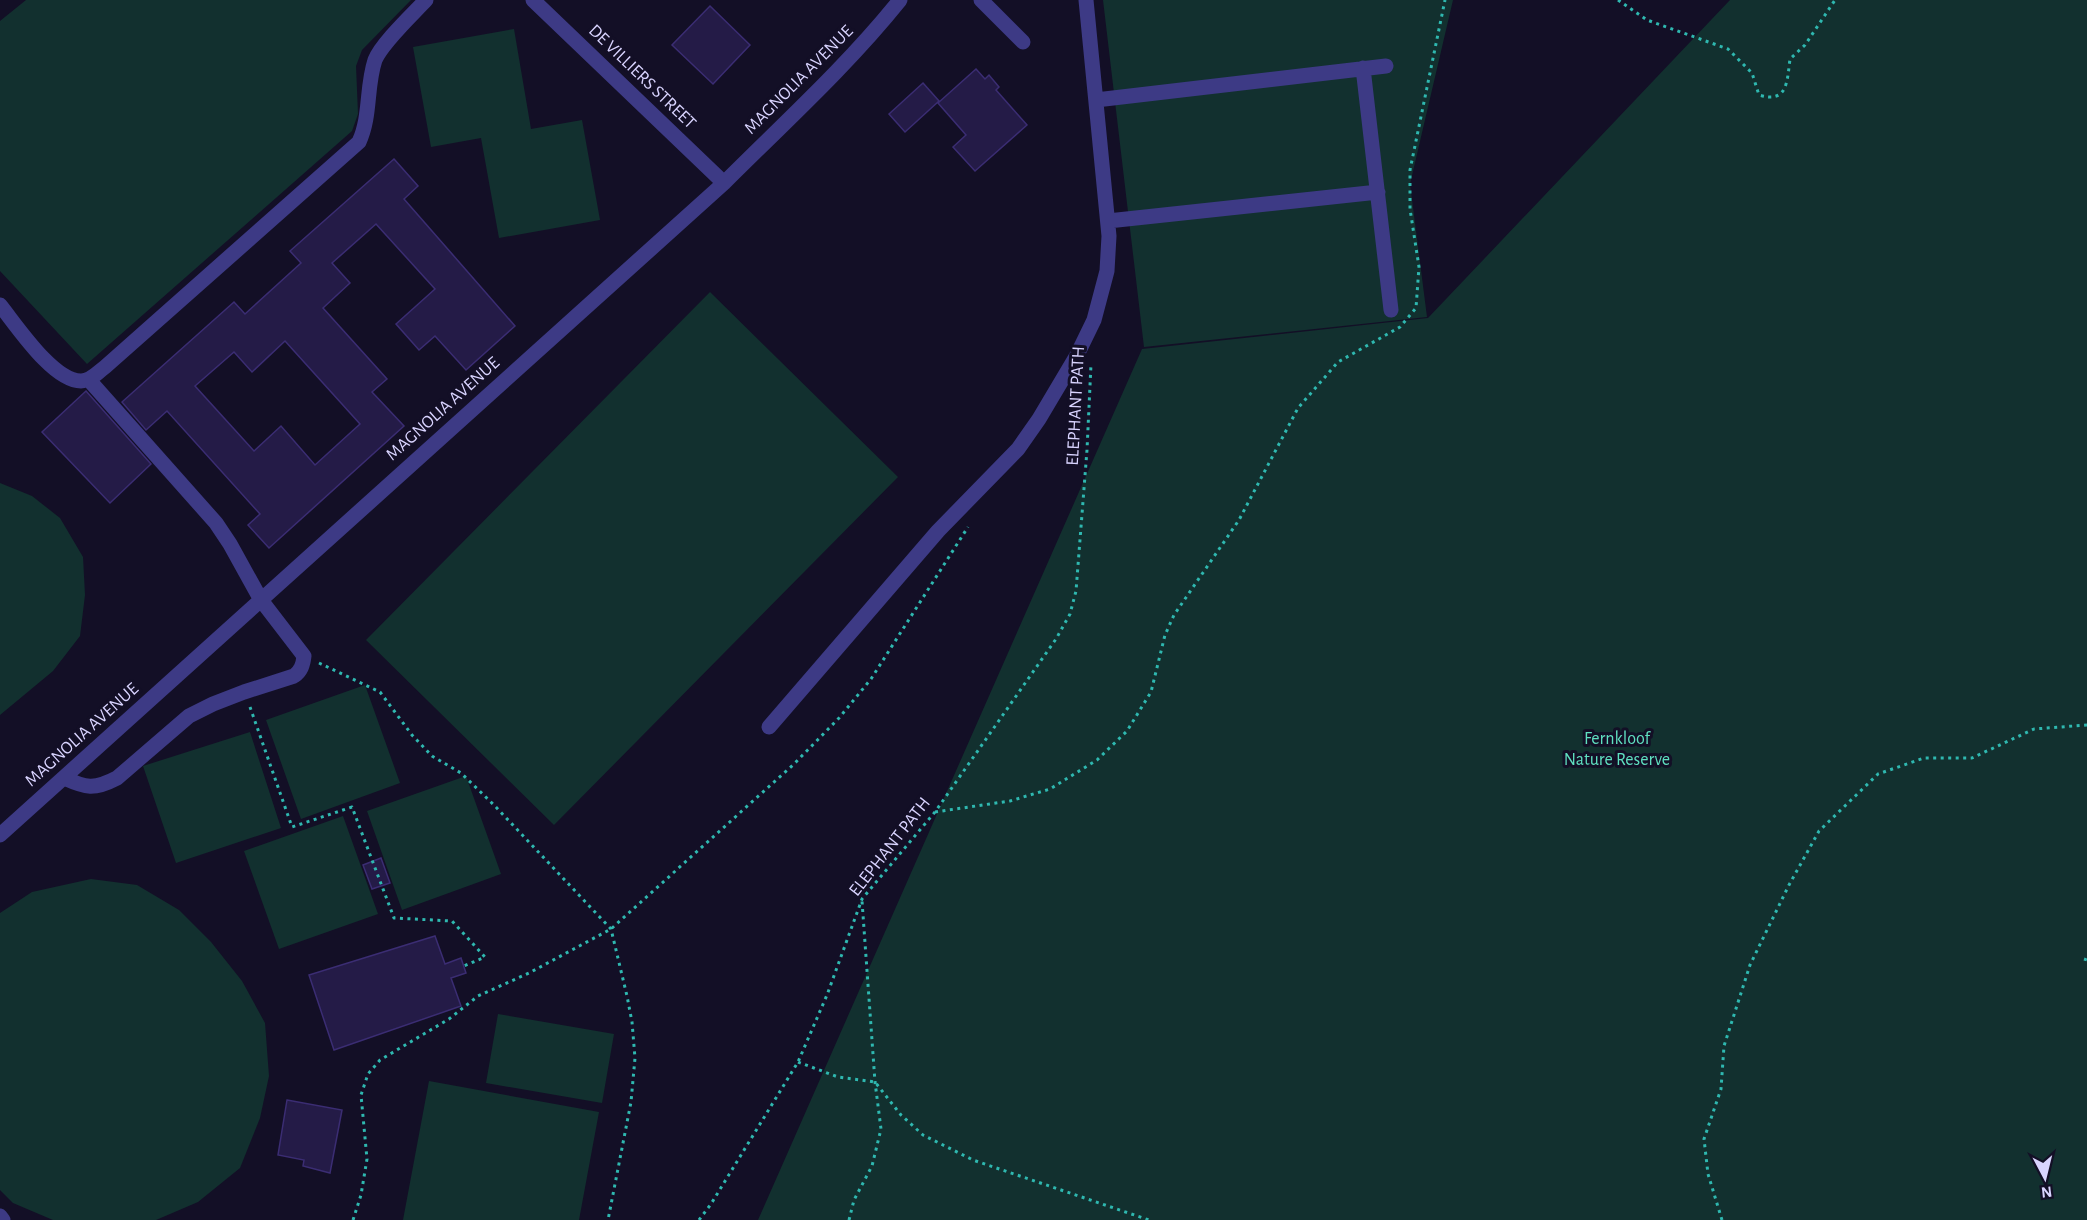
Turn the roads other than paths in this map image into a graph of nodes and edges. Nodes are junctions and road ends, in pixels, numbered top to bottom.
1 (426, 0) edge
2 (533, 0) edge
3 (900, 0) edge
4 (981, 0) edge
5 (1086, 0) edge
6 (1023, 42) dead end
7 (1386, 66) dead end
8 (1363, 68) junction
9 (1096, 100) junction
10 (724, 183) junction
11 (1378, 192) junction
12 (1108, 221) junction
13 (0, 305) edge
14 (1391, 310) dead end
15 (88, 380) junction
16 (261, 600) junction
17 (769, 727) dead end
18 (64, 777) junction
19 (0, 835) edge
20 (0, 1216) edge
21 (3, 1220) edge

1 - 15 street
2 - 10 street, DE VILLIERS STREET
3 - 10 street, MAGNOLIA AVENUE
4 - 6 street
5 - 9 street
7 - 8 street
8 - 9 street
8 - 11 street
9 - 12 street
10 - 16 street, MAGNOLIA AVENUE
11 - 12 street
11 - 14 street
12 - 17 street
13 - 15 street
15 - 16 street
16 - 18 street, MAGNOLIA AVENUE
16 - 18 street
18 - 19 street, MAGNOLIA AVENUE
20 - 21 street

